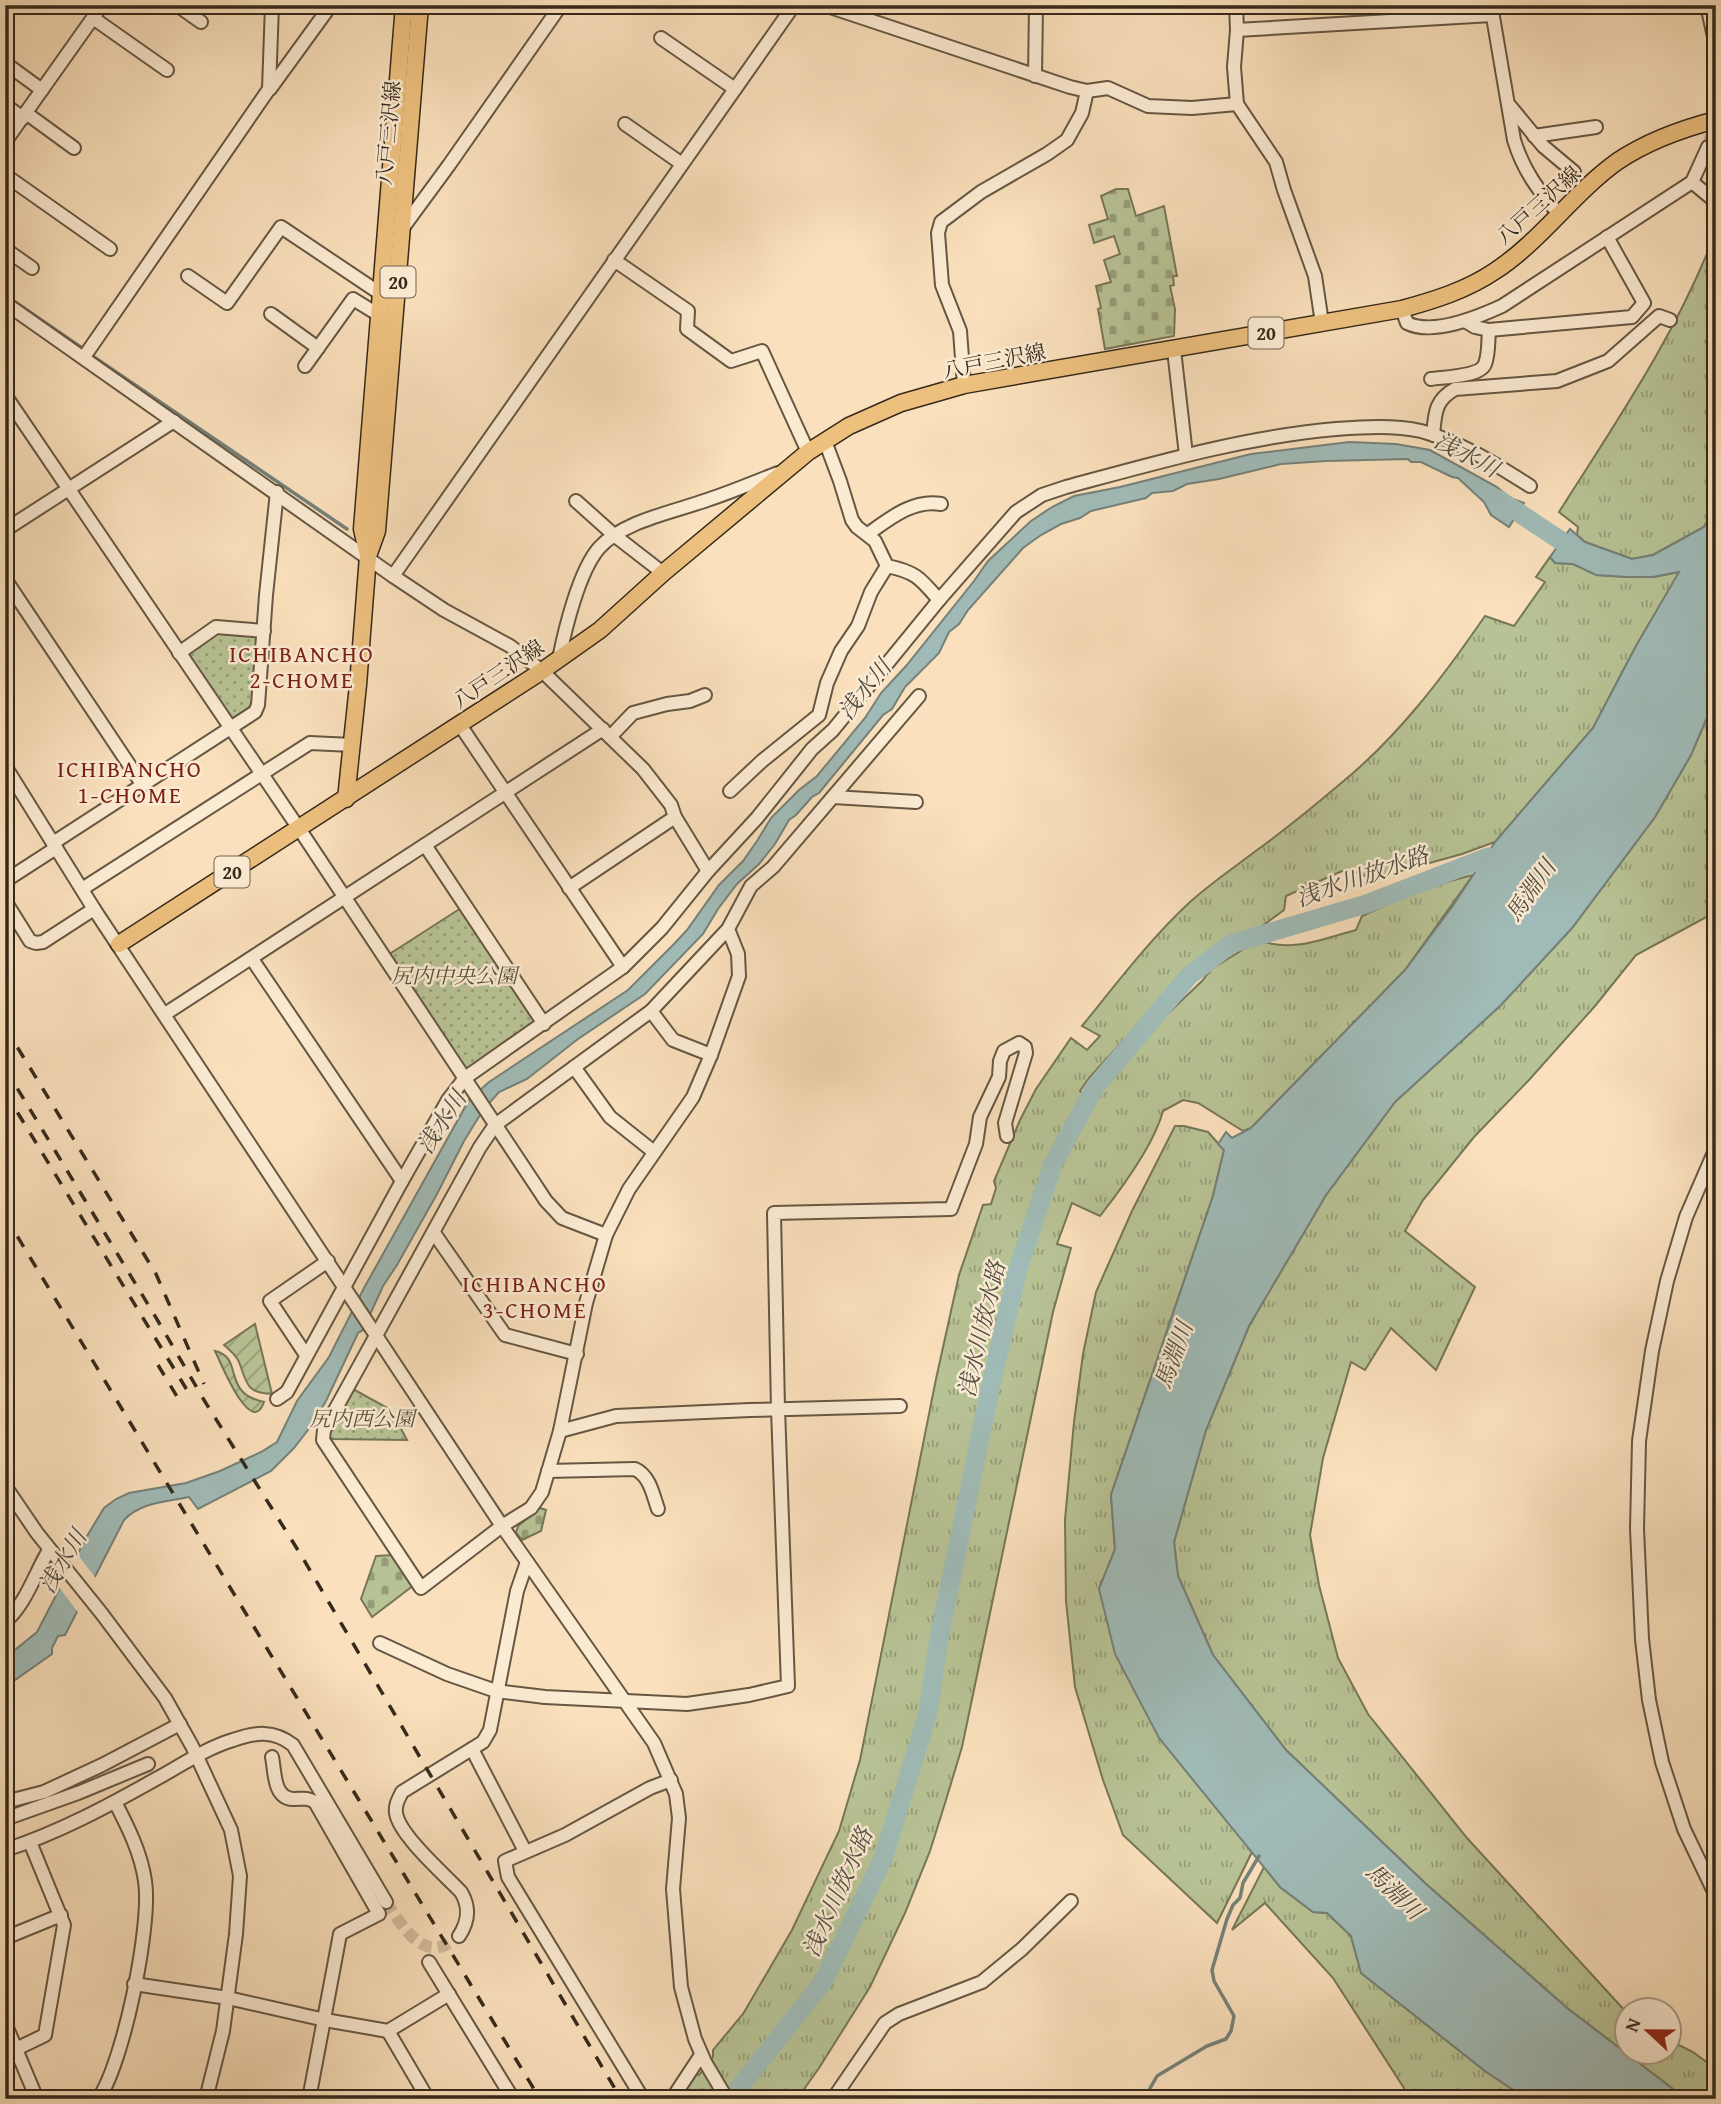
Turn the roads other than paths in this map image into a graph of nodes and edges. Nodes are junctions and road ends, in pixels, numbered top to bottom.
1 (102, 5) edge
2 (177, 5) edge
3 (272, 5) edge
4 (331, 5) edge
5 (404, 5) edge
6 (420, 5) edge
7 (561, 5) edge
8 (794, 5) edge
9 (824, 5) edge
10 (1037, 5) edge
11 (1236, 5) edge
12 (1707, 5) edge
13 (1492, 10) edge
14 (93, 18) junction
15 (201, 22) dead end
16 (1237, 30) junction
17 (661, 38) dead end
18 (1716, 46) edge
19 (5, 64) edge
20 (167, 70) dead end
21 (1035, 76) junction
22 (270, 89) junction
23 (735, 89) junction
24 (43, 90) junction
25 (1087, 91) junction
26 (1507, 103) junction
27 (1237, 104) junction
28 (5, 105) edge
29 (24, 116) junction
30 (1716, 120) edge
31 (625, 124) dead end
32 (1596, 127) dead end
33 (1534, 136) junction
34 (5, 142) edge
35 (1708, 147) tunnel mouth
36 (74, 148) dead end
37 (682, 164) junction
38 (1574, 173) dead end
39 (5, 175) edge
40 (1692, 183) junction
41 (1716, 202) edge
42 (1560, 215) junction
43 (402, 229) junction
44 (1607, 237) junction
45 (5, 249) edge
46 (110, 249) dead end
47 (614, 260) junction
48 (32, 268) dead end
49 (188, 276) dead end
50 (381, 294) junction
51 (5, 303) edge
52 (1402, 309) junction
53 (271, 314) dead end
54 (379, 315) junction
55 (1670, 320) dead end
56 (1465, 321) junction
57 (1322, 323) junction
58 (1489, 330) junction
59 (318, 348) junction
60 (1174, 350) junction
61 (84, 357) junction
62 (305, 366) dead end
63 (1431, 379) dead end
64 (964, 385) junction
65 (5, 395) edge
66 (174, 421) junction
67 (1433, 435) junction
68 (825, 441) junction
69 (808, 452) junction
70 (1186, 455) junction
71 (782, 472) junction
72 (1530, 486) dead end
73 (68, 489) junction
74 (277, 492) junction
75 (576, 501) dead end
76 (941, 504) dead end
77 (5, 530) edge
78 (868, 534) junction
79 (614, 535) junction
80 (368, 556) junction
81 (887, 566) junction
82 (663, 573) junction
83 (393, 576) junction
84 (5, 579) edge
85 (939, 600) junction
86 (264, 631) junction
87 (178, 653) junction
88 (559, 659) junction
89 (542, 671) junction
90 (705, 695) dead end
91 (919, 695) dead end
92 (460, 725) junction
93 (230, 729) junction
94 (607, 733) junction
95 (352, 745) junction
96 (5, 766) edge
97 (261, 774) junction
98 (142, 784) junction
99 (730, 791) dead end
100 (505, 794) junction
101 (833, 797) junction
102 (346, 799) junction
103 (916, 802) dead end
104 (676, 817) junction
105 (298, 829) junction
106 (54, 845) junction
107 (425, 845) junction
108 (708, 871) junction
109 (5, 881) edge
110 (569, 888) junction
111 (82, 889) junction
112 (345, 898) junction
113 (5, 901) edge
114 (94, 909) junction
115 (728, 929) junction
116 (119, 944) junction
117 (252, 958) junction
118 (623, 967) junction
119 (651, 1011) junction
120 (165, 1014) junction
121 (544, 1024) junction
122 (711, 1055) junction
123 (574, 1067) junction
124 (466, 1078) junction
125 (494, 1122) junction
126 (1007, 1136) dead end
127 (1716, 1147) edge
128 (654, 1152) junction
129 (402, 1181) junction
130 (434, 1233) junction
131 (607, 1235) junction
132 (328, 1261) junction
133 (346, 1287) junction
134 (375, 1331) junction
135 (306, 1354) junction
136 (577, 1354) junction
137 (277, 1399) dead end
138 (900, 1406) dead end
139 (778, 1409) junction
140 (560, 1431) junction
141 (548, 1471) junction
142 (5, 1486) edge
143 (658, 1509) dead end
144 (502, 1526) junction
145 (49, 1550) junction
146 (527, 1562) junction
147 (5, 1622) edge
148 (380, 1643) dead end
149 (496, 1691) junction
150 (626, 1702) junction
151 (180, 1724) junction
152 (472, 1749) junction
153 (197, 1756) junction
154 (272, 1756) dead end
155 (148, 1764) dead end
156 (671, 1780) junction
157 (5, 1802) edge
158 (115, 1802) junction
159 (5, 1819) edge
160 (30, 1842) junction
161 (5, 1850) edge
162 (525, 1851) junction
163 (1716, 1896) edge
164 (1071, 1901) dead end
165 (386, 1902) tunnel mouth
166 (61, 1915) junction
167 (459, 1936) dead end
168 (5, 1938) edge
169 (429, 1962) dead end
170 (134, 1984) junction
171 (449, 1994) junction
172 (228, 1998) junction
173 (325, 2020) junction
174 (5, 2023) edge
175 (388, 2031) junction
176 (16, 2049) junction
177 (703, 2058) junction
178 (37, 2099) edge
179 (97, 2099) edge
180 (206, 2099) edge
181 (309, 2099) edge
182 (428, 2099) edge
183 (513, 2099) edge
184 (643, 2099) edge
185 (672, 2099) edge
186 (727, 2099) edge
187 (833, 2099) edge

1 - 14 street
2 - 15 street
3 - 22 street
4 - 22 street
5 - 50 main road, 八戸三沢線 / 20
6 - 43 main road, 八戸三沢線 / 20
7 - 43 street
8 - 23 street
9 - 21 street
10 - 21 street
11 - 16 street
12 - 18 street
13 - 16 street
13 - 26 street
14 - 20 street
14 - 24 street
16 - 27 street
17 - 23 street
19 - 24 street
21 - 25 street
22 - 61 street
23 - 37 street
24 - 29 street
25 - 27 street
25 - 64 street
26 - 33 street
26 - 42 street
27 - 57 street
28 - 29 street
29 - 34 street
29 - 36 street
30 - 42 main road, 八戸三沢線 / 20
31 - 37 street
32 - 33 street
33 - 38 street
35 - 40 street
37 - 47 street
39 - 46 street
40 - 41 street
40 - 44 street
42 - 52 main road, 八戸三沢線 / 20
43 - 80 main road, 八戸三沢線 / 20
44 - 56 street
44 - 58 street
45 - 48 street
47 - 69 street
47 - 83 street
49 - 50 street
50 - 54 main road, 八戸三沢線 / 20
51 - 61 street
52 - 56 street
52 - 57 main road, 八戸三沢線 / 20
53 - 59 street
54 - 59 street
54 - 80 main road, 八戸三沢線 / 20
55 - 67 street
56 - 58 street
57 - 60 main road, 八戸三沢線 / 20
58 - 63 street
59 - 62 street
60 - 64 main road, 八戸三沢線 / 20
60 - 70 street
61 - 66 street
64 - 68 main road, 八戸三沢線 / 20
65 - 73 street
66 - 73 street
66 - 74 street
67 - 70 street
67 - 72 street
68 - 69 main road, 八戸三沢線 / 20
68 - 78 street
69 - 71 main road, 八戸三沢線 / 20
70 - 85 street
71 - 79 street
71 - 82 main road, 八戸三沢線 / 20
73 - 77 street
73 - 87 street
74 - 80 street
74 - 86 street
75 - 79 street
76 - 78 street
78 - 81 street
79 - 82 street
79 - 88 street
80 - 83 street
80 - 95 main road, 八戸三沢線 / 20
81 - 85 street
81 - 99 street
82 - 88 main road, 八戸三沢線 / 20
83 - 89 street
84 - 98 street
85 - 108 street
86 - 87 street
86 - 93 street
87 - 93 street
88 - 89 main road, 八戸三沢線 / 20
89 - 92 main road, 八戸三沢線 / 20
89 - 94 street
90 - 94 street
91 - 101 street
92 - 100 street
92 - 102 main road, 八戸三沢線 / 20
93 - 97 street
93 - 98 street
94 - 100 street
94 - 104 street
95 - 97 street
95 - 102 main road, 八戸三沢線 / 20
96 - 106 street
97 - 105 street
97 - 111 street
98 - 106 street
100 - 107 street
100 - 110 street
101 - 103 street
101 - 115 street
102 - 105 main road, 八戸三沢線 / 20
104 - 108 street
104 - 110 street
105 - 112 street
105 - 116 main road, 八戸三沢線 / 20
106 - 109 street
106 - 111 street
107 - 112 street
107 - 121 street
108 - 118 street
110 - 118 street
111 - 114 street
112 - 117 street
112 - 124 street
113 - 114 street
114 - 116 street
115 - 119 street
115 - 122 street
116 - 120 street
117 - 120 street
117 - 129 street
118 - 121 street
119 - 122 street
119 - 123 street
120 - 132 street
121 - 124 street
122 - 128 street
123 - 125 street
123 - 128 street
124 - 125 street
124 - 129 street
125 - 130 street
125 - 131 street
126 - 139 street
127 - 163 street
128 - 131 street
129 - 133 street
130 - 134 street
130 - 136 street
131 - 136 street
132 - 133 street
132 - 135 street
133 - 134 street
133 - 135 street
134 - 144 street
134 - 144 street
135 - 137 street
136 - 140 street
138 - 139 street
139 - 140 street
139 - 150 street
140 - 141 street
141 - 143 street
141 - 144 street
142 - 145 street
144 - 146 street
145 - 147 street
145 - 151 street
146 - 149 street
146 - 150 street
148 - 149 street
149 - 150 street
149 - 152 street
150 - 156 street
151 - 153 street
151 - 157 street
152 - 162 street
152 - 167 street
153 - 158 street
153 - 165 street
153 - 172 street
154 - 173 street
155 - 159 street
156 - 162 street
156 - 177 street
158 - 160 street
158 - 170 street
160 - 161 street
160 - 166 street
162 - 184 street
164 - 187 street
166 - 168 street
166 - 176 street
169 - 171 street
170 - 172 street
170 - 179 street
171 - 175 street
171 - 183 street
172 - 173 street
172 - 180 street
173 - 175 street
173 - 181 street
174 - 176 street
175 - 182 street
176 - 178 street
177 - 185 street
177 - 186 street

